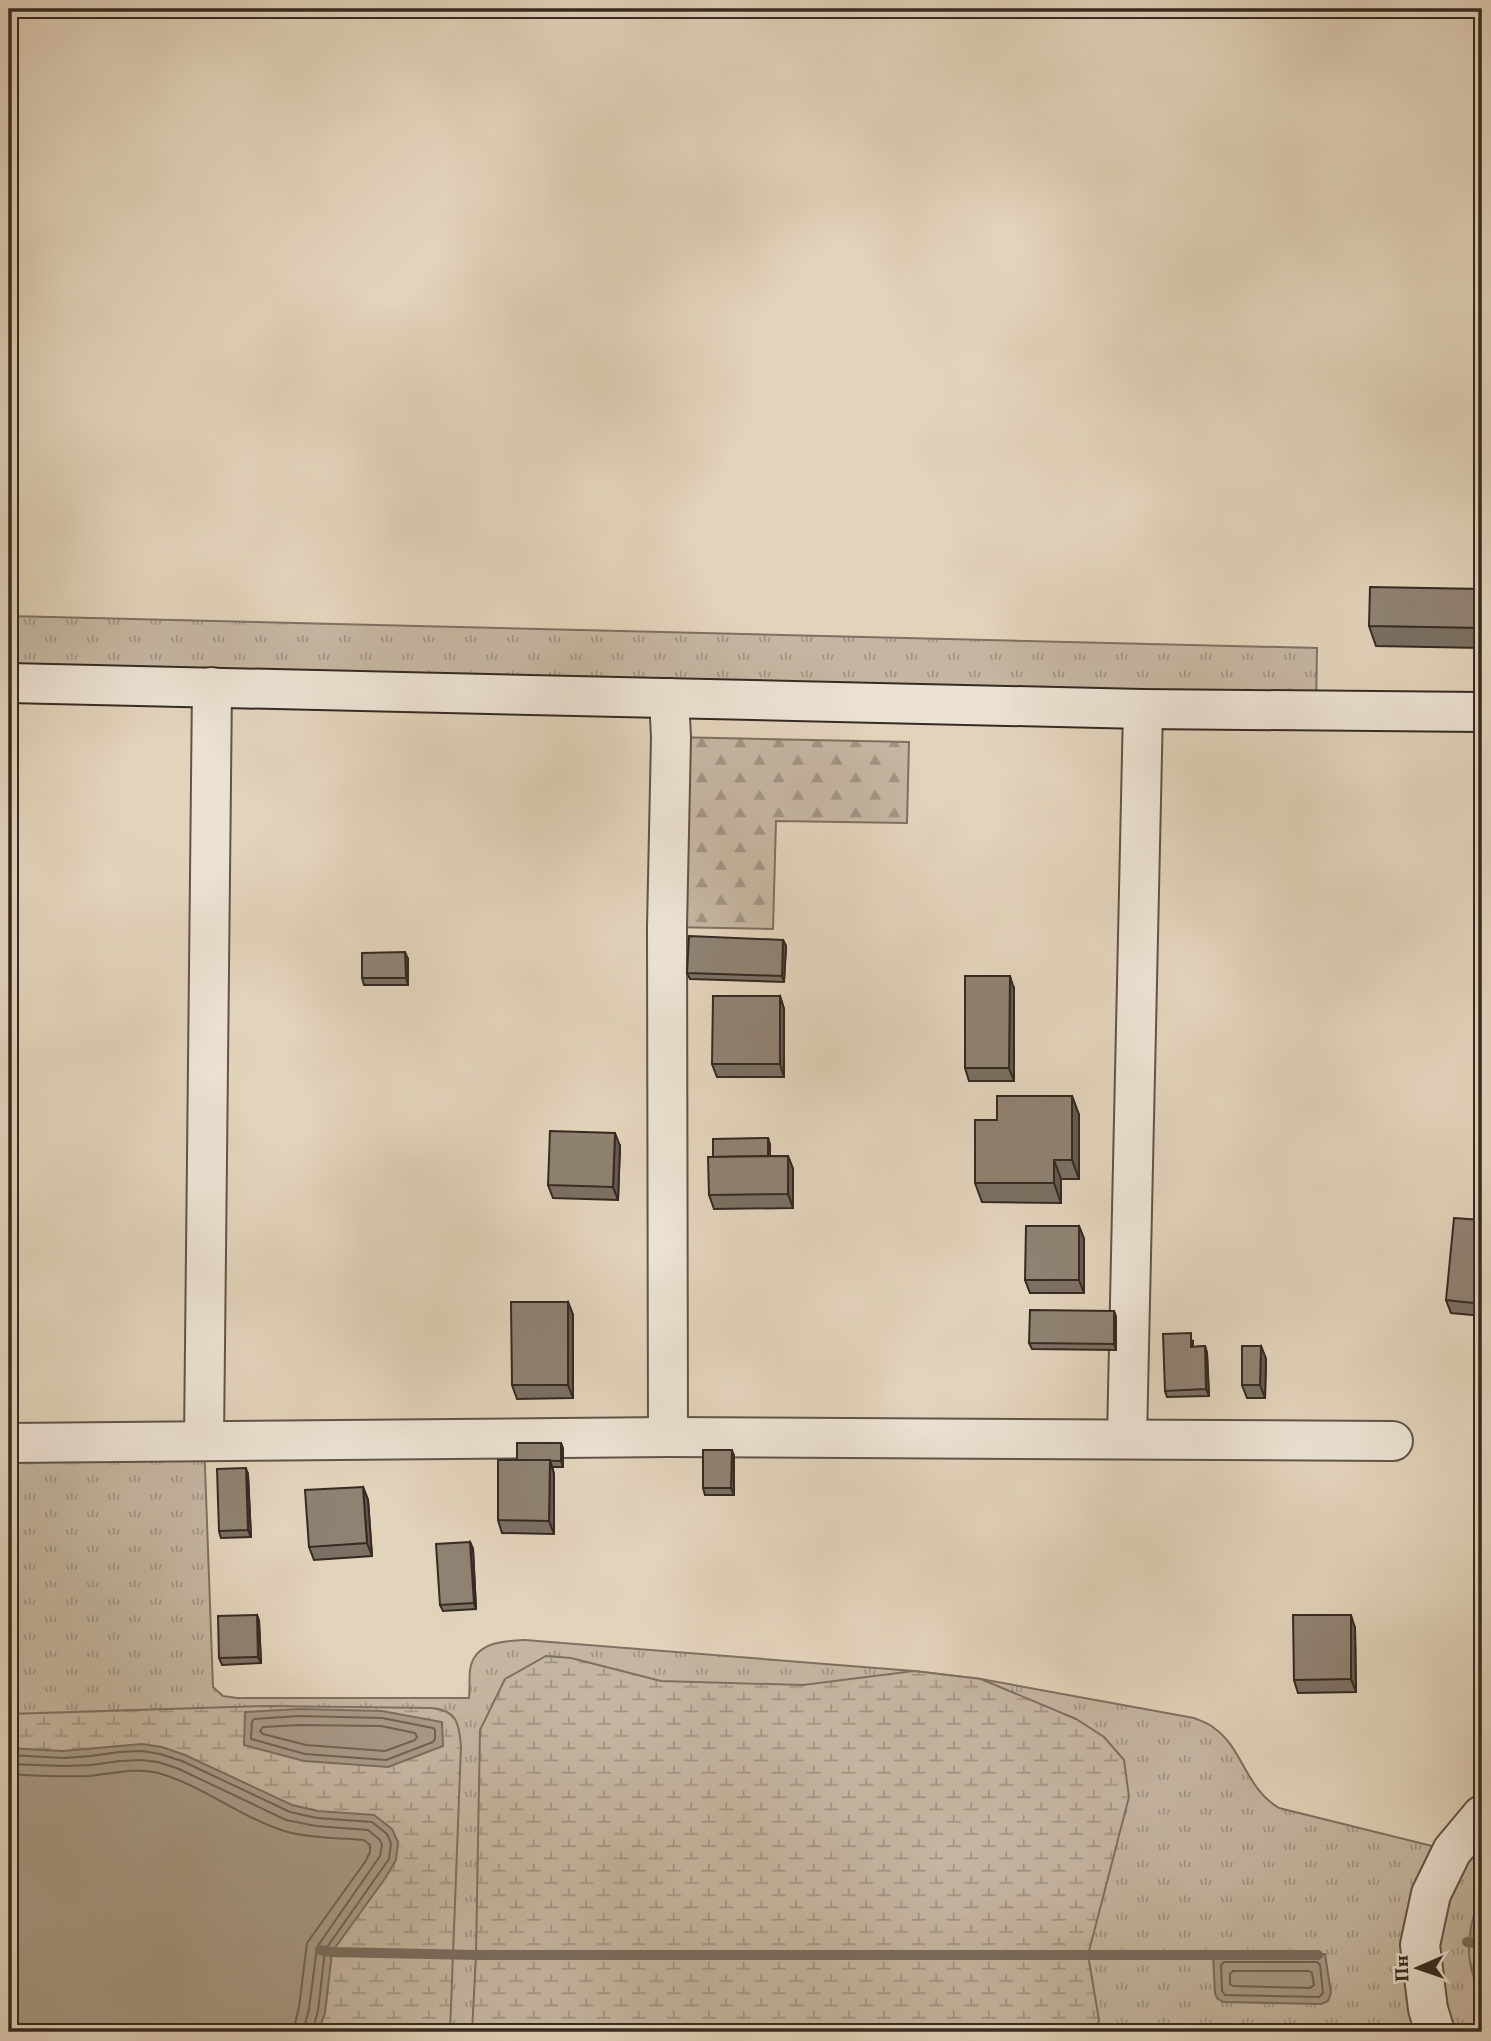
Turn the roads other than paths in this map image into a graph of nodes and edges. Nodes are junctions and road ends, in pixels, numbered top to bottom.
1 (9, 682) edge
2 (212, 687) junction
3 (669, 698) junction
4 (1143, 709) junction
5 (1482, 712) edge
6 (668, 1437) junction
7 (1126, 1438) junction
8 (204, 1440) junction
9 (1393, 1441) dead end
10 (9, 1443) edge
11 (1482, 1815) edge
12 (1435, 2032) edge

1 - 2 street
2 - 3 street
2 - 8 street
3 - 4 street
3 - 6 street
4 - 5 street
4 - 7 street
6 - 7 street
6 - 8 street
7 - 9 street
8 - 10 street
11 - 12 street

